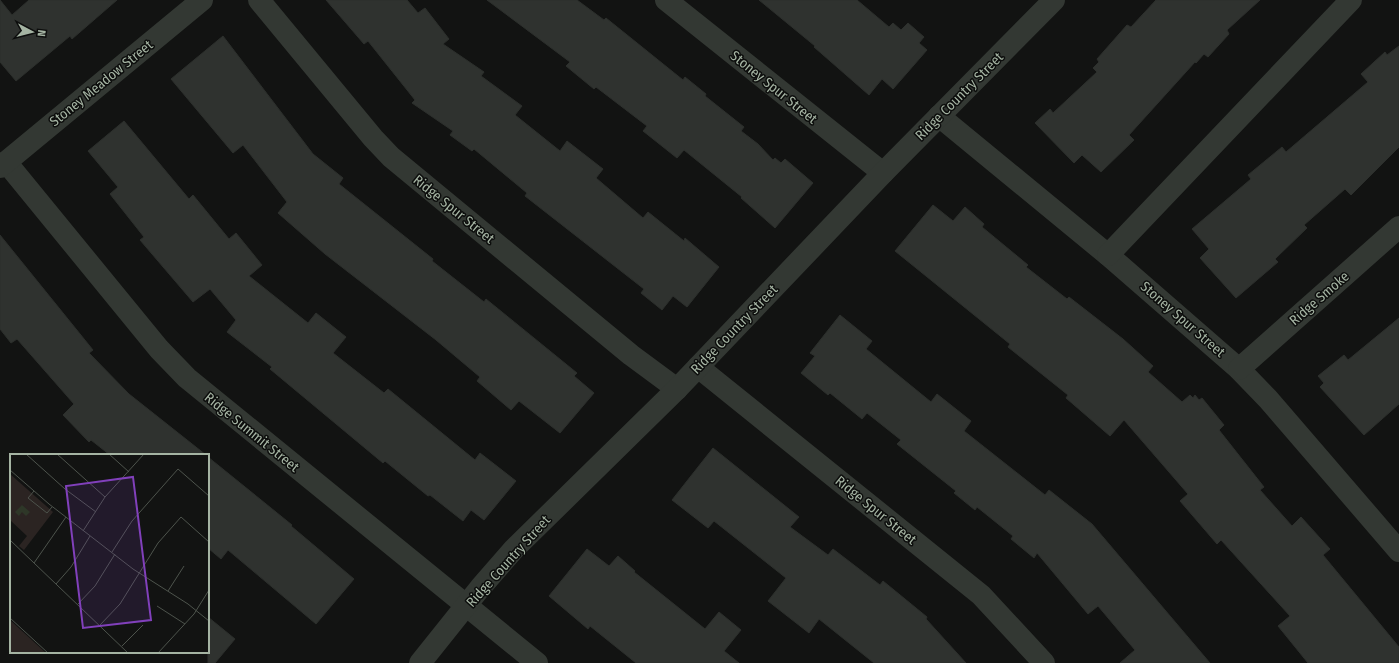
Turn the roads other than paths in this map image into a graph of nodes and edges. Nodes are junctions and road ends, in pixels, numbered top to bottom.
1 (202, 0) edge
2 (259, 0) edge
3 (666, 0) edge
4 (1054, 0) edge
5 (1351, 0) edge
6 (939, 116) junction
7 (3, 164) edge
8 (883, 173) junction
9 (1399, 227) edge
10 (1108, 255) junction
11 (698, 367) junction
12 (1239, 369) junction
13 (677, 389) junction
14 (1399, 551) edge
15 (466, 606) junction
16 (420, 663) edge
17 (537, 663) edge
18 (1044, 663) edge

1 - 7 street, Stoney Meadow Street
2 - 13 street, Ridge Spur Street
3 - 8 street, Stoney Spur Street
4 - 6 street, Ridge Country Street
5 - 10 street
6 - 8 street, Ridge Country Street
6 - 10 street, Stoney Spur Street
7 - 15 street, Ridge Summit Street
8 - 11 street, Ridge Country Street
9 - 12 street, Ridge Smoke
10 - 12 street, Stoney Spur Street
11 - 13 street, Ridge Country Street
11 - 18 street, Ridge Spur Street
12 - 14 street, Stoney Spur Street
13 - 15 street, Ridge Country Street
15 - 16 street, Ridge Country Street
15 - 17 street, Ridge Summit Street

